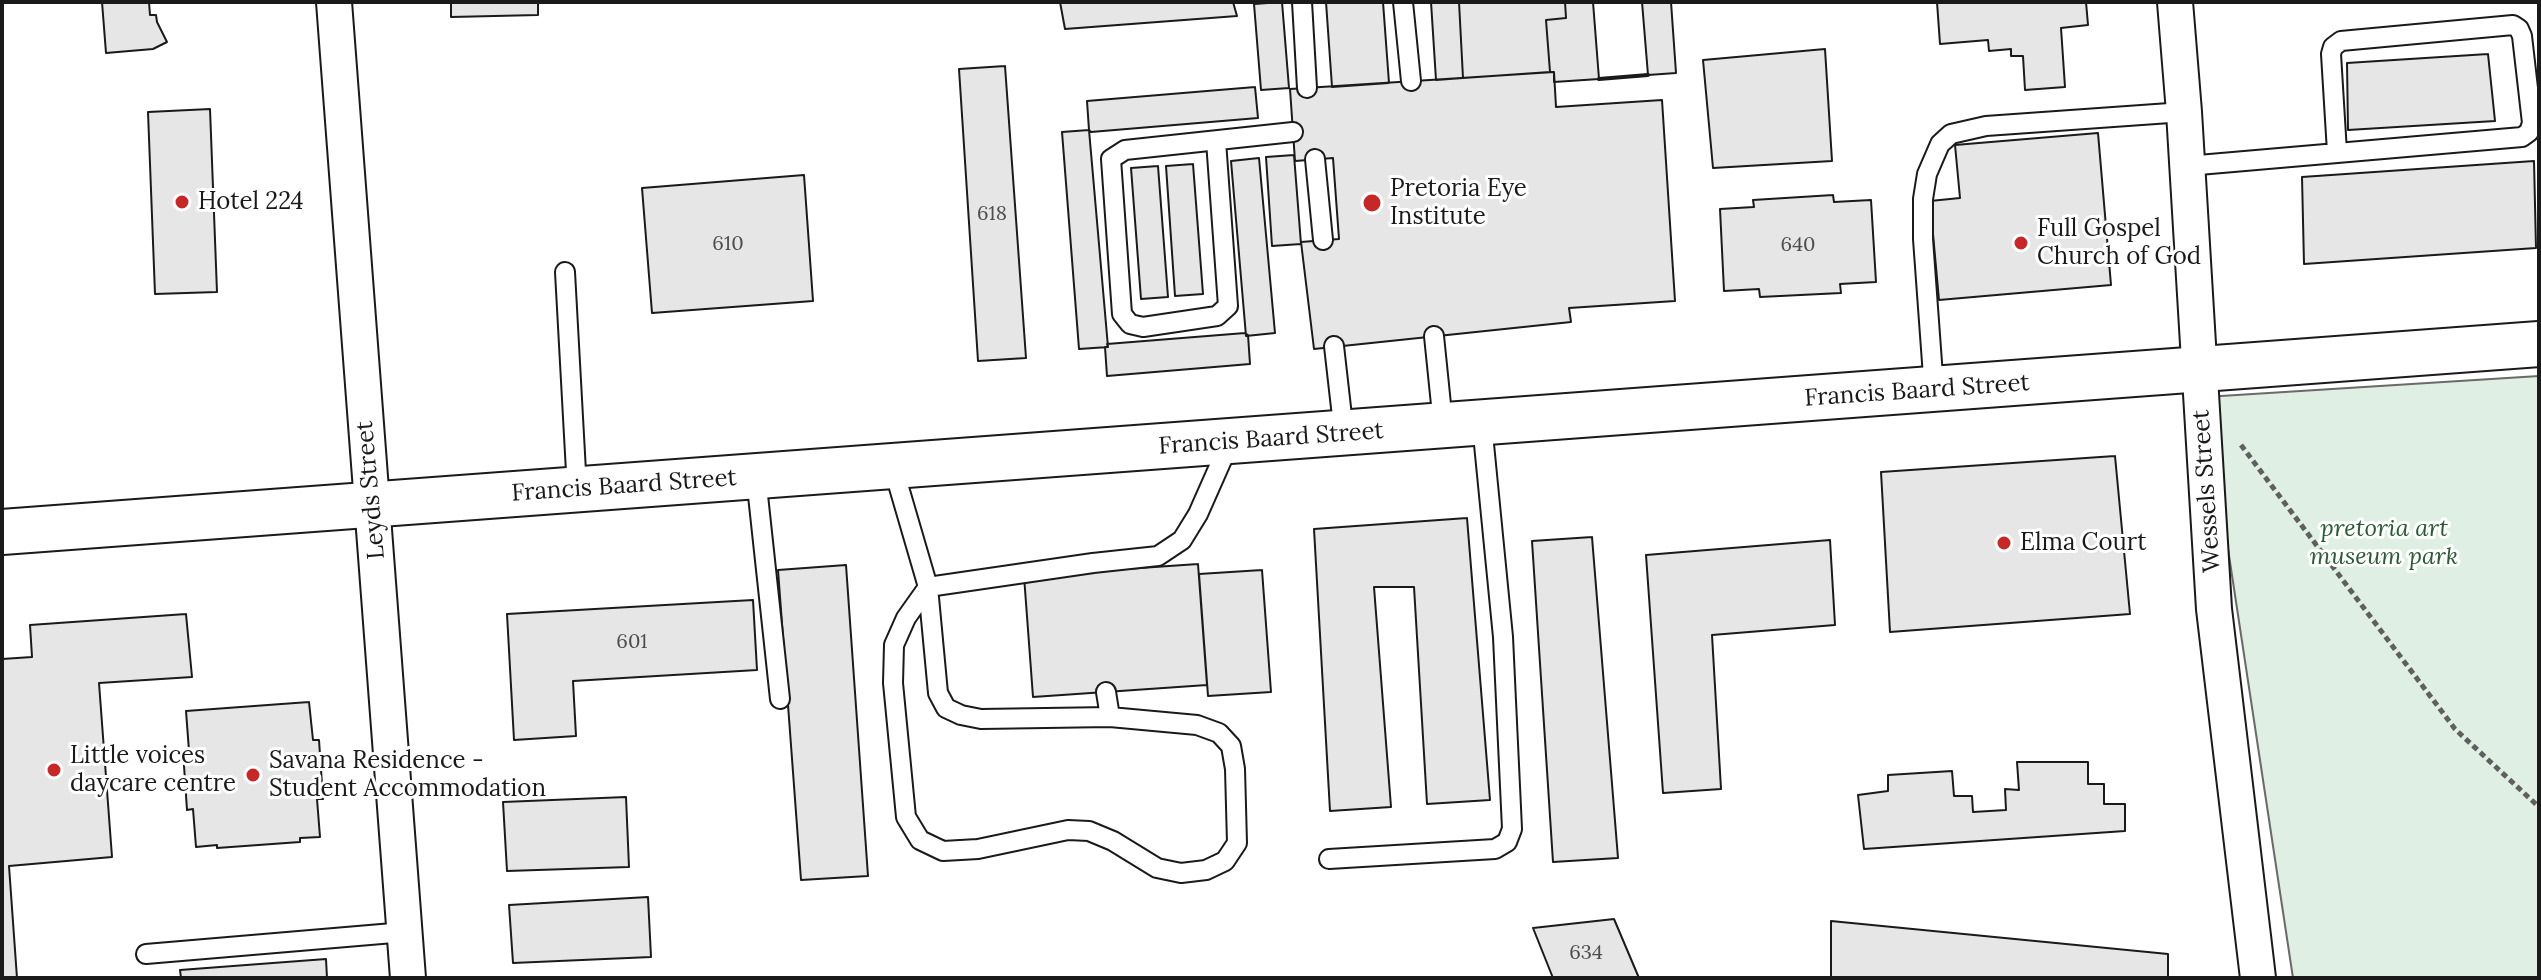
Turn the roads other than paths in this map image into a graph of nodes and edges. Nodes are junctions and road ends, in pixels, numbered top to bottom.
1 (334, 2) edge
2 (1302, 2) edge
3 (1403, 2) edge
4 (2175, 2) edge
5 (1411, 81) dead end
6 (1307, 88) dead end
7 (2184, 112) junction
8 (1293, 132) dead end
9 (1216, 141) junction
10 (2337, 152) junction
11 (1315, 159) dead end
12 (2187, 166) junction
13 (1323, 240) dead end
14 (565, 272) dead end
15 (1434, 336) dead end
16 (2539, 344) edge
17 (1334, 346) dead end
18 (2198, 369) junction
19 (1934, 390) junction
20 (1463, 425) junction
21 (1344, 434) junction
22 (1230, 443) junction
23 (893, 467) junction
24 (756, 477) junction
25 (577, 490) junction
26 (372, 505) junction
27 (2, 532) edge
28 (928, 587) junction
29 (1106, 692) dead end
30 (780, 699) dead end
31 (1110, 717) junction
32 (1329, 859) dead end
33 (405, 932) junction
34 (146, 954) dead end
35 (408, 978) edge
36 (2258, 978) edge

1 - 26 street, Leyds Street
2 - 6 lane
3 - 5 lane
4 - 7 street, Wessels Street
7 - 12 street, Wessels Street
7 - 19 lane
8 - 9 lane
9 - 9 lane
10 - 10 lane
10 - 12 lane
11 - 13 lane
12 - 18 street, Wessels Street
14 - 25 lane
15 - 20 lane
16 - 18 main road, Francis Baard Street
17 - 21 lane
18 - 19 main road, Francis Baard Street
18 - 36 street, Wessels Street
19 - 20 main road, Francis Baard Street
20 - 21 main road, Francis Baard Street
20 - 32 lane
21 - 22 main road, Francis Baard Street
22 - 23 main road, Francis Baard Street
22 - 28 lane
23 - 24 main road, Francis Baard Street
23 - 28 lane
24 - 25 main road, Francis Baard Street
24 - 30 lane
25 - 26 main road, Francis Baard Street
26 - 27 main road, Francis Baard Street
26 - 33 street, Leyds Street
28 - 31 lane
28 - 31 lane
29 - 31 lane
33 - 34 lane
33 - 35 street, Leyds Street

